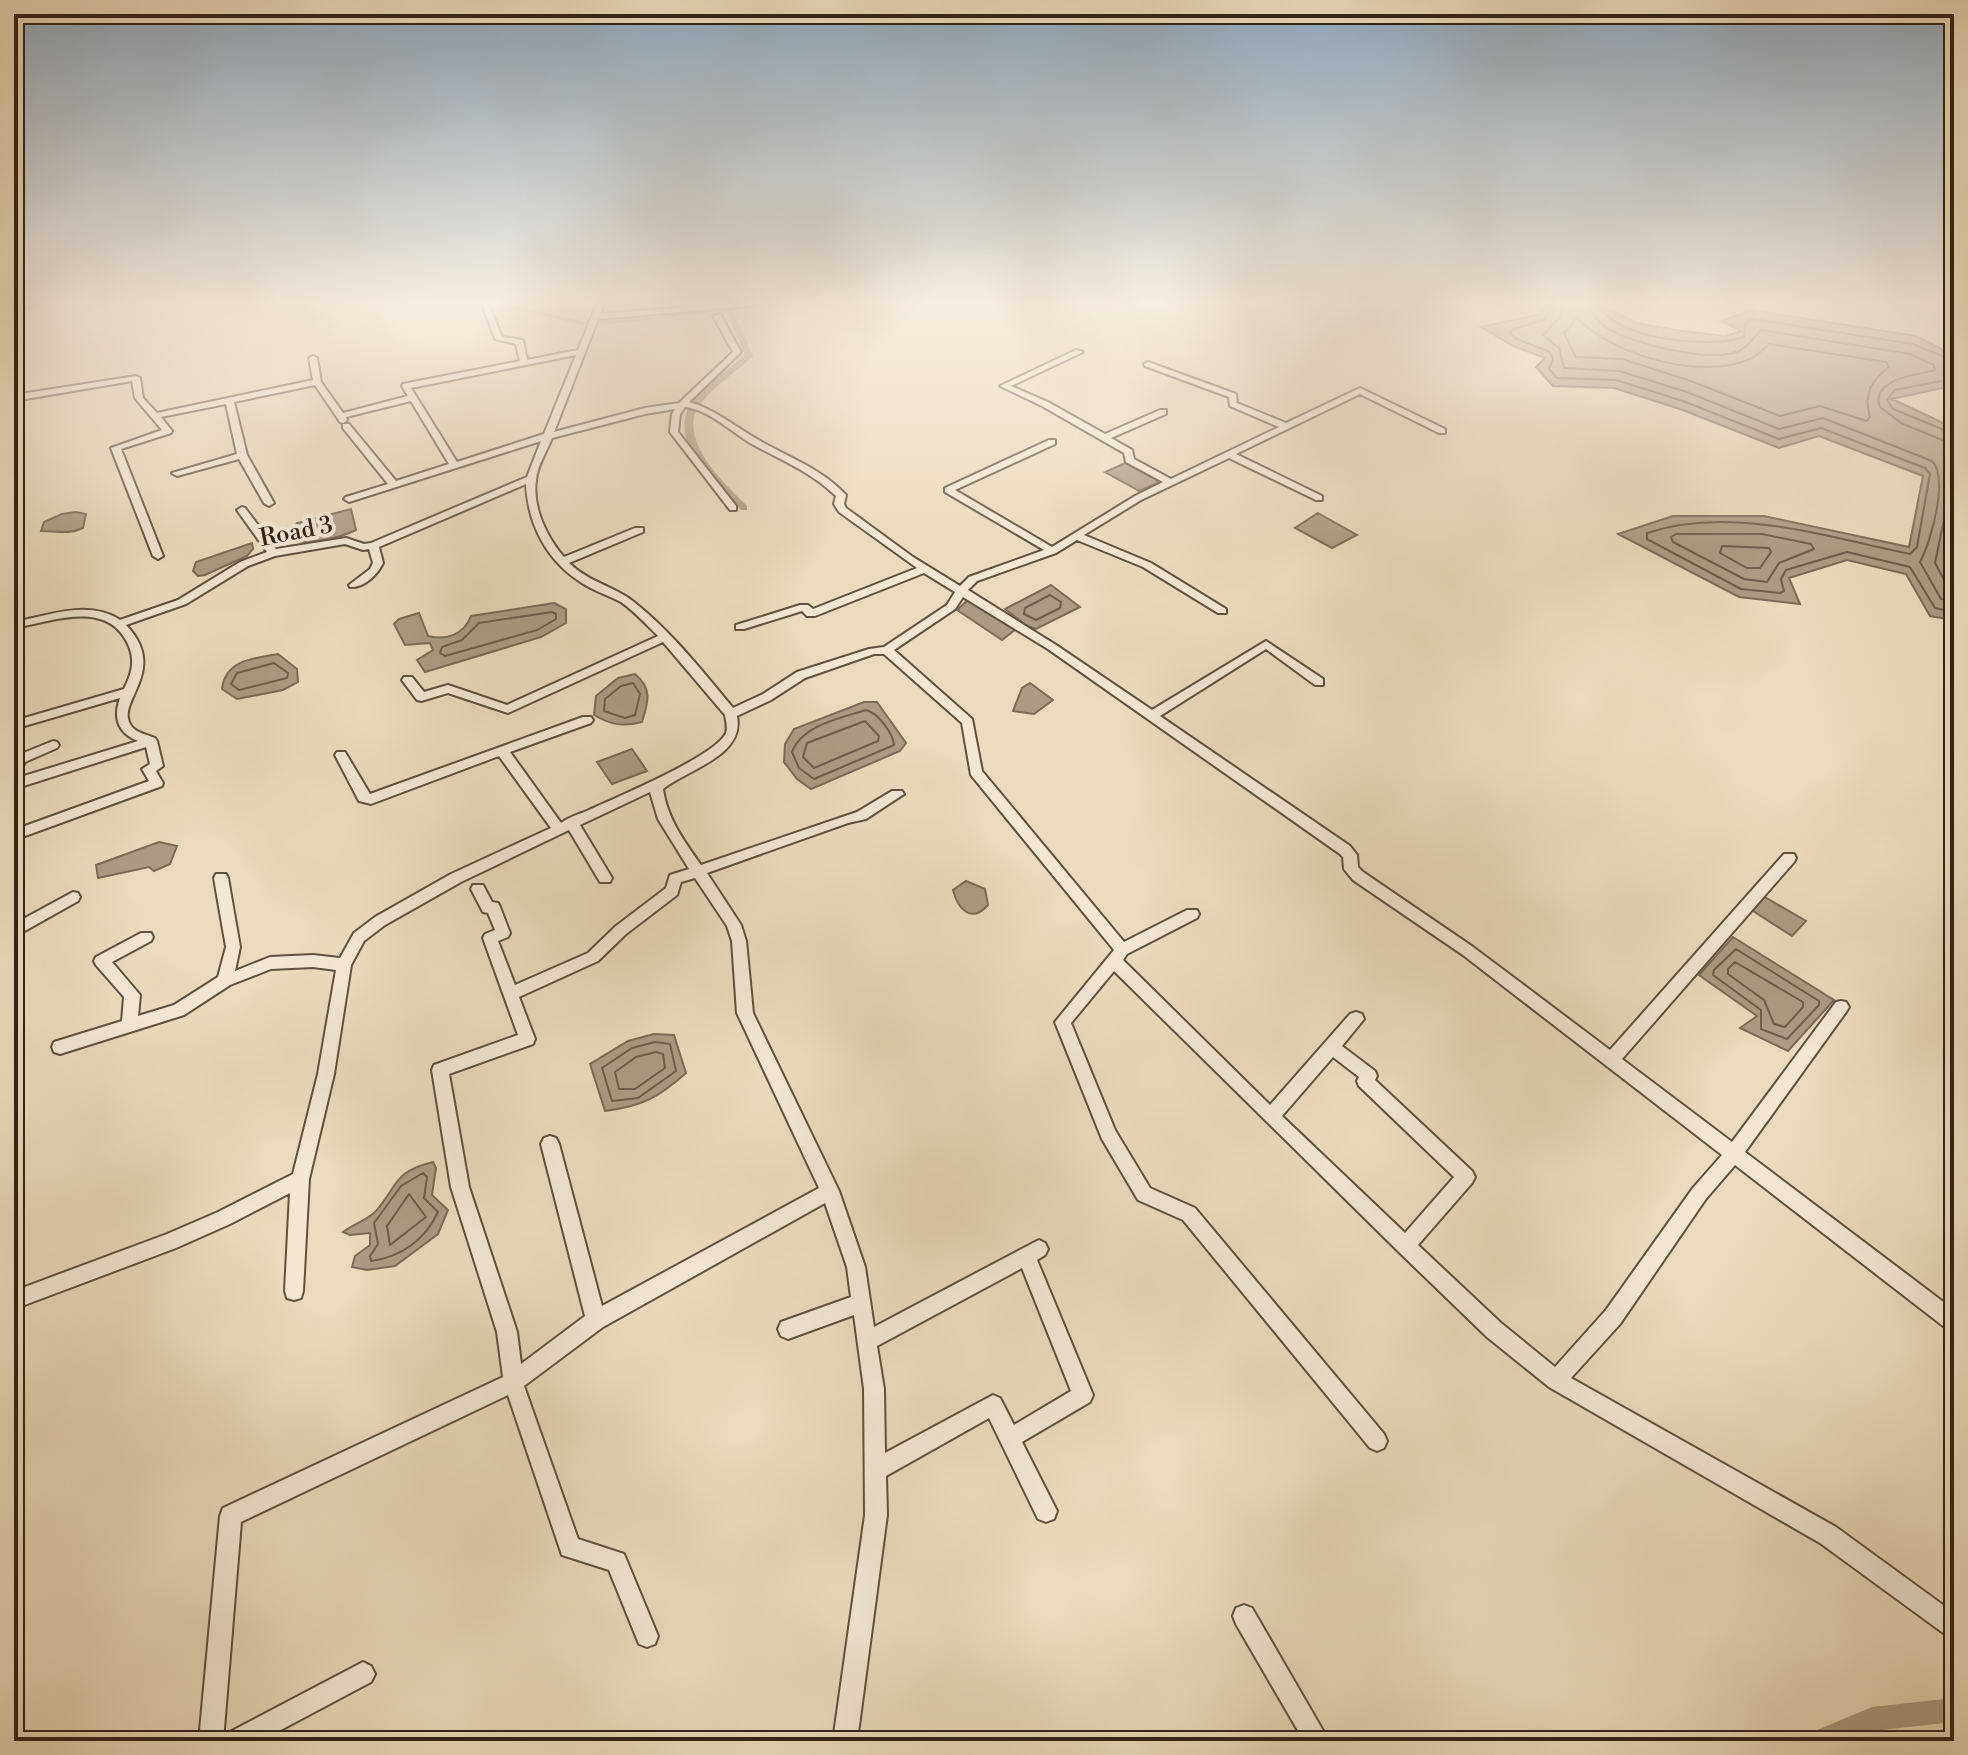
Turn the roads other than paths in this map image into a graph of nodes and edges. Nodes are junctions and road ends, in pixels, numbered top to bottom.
1 (84, 386) edge
2 (137, 386) edge
3 (298, 386) edge
4 (320, 386) edge
5 (409, 386) edge
6 (568, 386) edge
7 (702, 386) edge
8 (1004, 386) edge
9 (1206, 386) edge
10 (14, 398) edge
11 (412, 398) junction
12 (229, 400) junction
13 (684, 404) junction
14 (1163, 412) dead end
15 (154, 416) junction
16 (343, 421) junction
17 (1288, 427) junction
18 (1442, 431) dead end
19 (548, 436) junction
20 (1104, 438) junction
21 (1052, 442) dead end
22 (242, 455) junction
23 (1230, 455) junction
24 (454, 464) junction
25 (177, 473) dead end
26 (531, 479) junction
27 (1170, 482) junction
28 (393, 484) junction
29 (1319, 498) dead end
30 (349, 499) dead end
31 (269, 503) dead end
32 (733, 508) dead end
33 (242, 510) dead end
34 (639, 530) dead end
35 (1075, 535) junction
36 (373, 546) junction
37 (1052, 551) junction
38 (273, 553) junction
39 (158, 556) dead end
40 (562, 562) junction
41 (924, 569) junction
42 (354, 585) dead end
43 (961, 591) junction
44 (1222, 611) dead end
45 (118, 624) junction
46 (14, 625) edge
47 (740, 627) dead end
48 (664, 637) junction
49 (887, 650) junction
50 (408, 680) dead end
51 (1319, 682) dead end
52 (128, 692) junction
53 (731, 714) junction
54 (1152, 716) junction
55 (587, 720) dead end
56 (14, 725) edge
57 (151, 741) junction
58 (53, 745) dead end
59 (502, 750) junction
60 (341, 755) dead end
61 (14, 771) edge
62 (664, 780) junction
63 (14, 784) edge
64 (897, 794) dead end
65 (564, 825) junction
66 (14, 835) edge
67 (1789, 858) dead end
68 (697, 869) junction
69 (221, 878) dead end
70 (605, 878) dead end
71 (478, 889) dead end
72 (73, 897) dead end
73 (1192, 914) dead end
74 (15, 926) edge
75 (146, 937) dead end
76 (1118, 956) junction
77 (344, 965) junction
78 (225, 981) junction
79 (510, 994) junction
80 (1841, 1007) dead end
81 (1356, 1019) dead end
82 (129, 1026) junction
83 (60, 1047) dead end
84 (1332, 1047) junction
85 (1611, 1060) junction
86 (1271, 1116) junction
87 (550, 1144) dead end
88 (1733, 1154) junction
89 (300, 1179) junction
90 (830, 1191) junction
91 (1405, 1246) junction
92 (294, 1291) dead end
93 (14, 1300) edge
94 (862, 1303) junction
95 (596, 1320) junction
96 (1954, 1322) edge
97 (788, 1329) dead end
98 (867, 1341) junction
99 (1556, 1380) junction
100 (513, 1382) junction
101 (1010, 1438) junction
102 (1377, 1441) dead end
103 (876, 1470) junction
104 (1046, 1511) dead end
105 (1244, 1616) dead end
106 (1954, 1627) edge
107 (647, 1636) dead end
108 (363, 1674) dead end
109 (211, 1741) edge
110 (236, 1741) edge
111 (845, 1741) edge
112 (1317, 1741) edge

1 - 10 street
2 - 15 street
3 - 12 street
4 - 16 street
5 - 11 street
6 - 19 street
7 - 13 street
8 - 20 street
9 - 17 street
11 - 16 street
11 - 24 street
12 - 15 street
12 - 22 street
13 - 19 street
13 - 32 street
13 - 41 street
14 - 20 street
15 - 39 street
16 - 28 street
17 - 18 street
17 - 23 street
19 - 24 street
19 - 26 street
20 - 27 street
21 - 37 street
22 - 25 street
22 - 31 street
23 - 27 street
23 - 29 street
24 - 28 street
26 - 36 street, Road 3
26 - 40 street
27 - 35 street
28 - 30 street
33 - 38 street
34 - 40 street
35 - 37 street
35 - 44 street
36 - 38 street, Road 3
36 - 42 street
37 - 43 street
38 - 45 street, Road 3
40 - 48 street
41 - 43 street
41 - 47 street
43 - 49 street
43 - 54 street
45 - 46 street
45 - 52 street
48 - 50 street
48 - 53 street
49 - 53 street
49 - 76 street
51 - 54 street
52 - 56 street
52 - 57 street
53 - 62 street
54 - 85 street
55 - 59 street
57 - 63 street
57 - 66 street
58 - 61 street
59 - 60 street
59 - 65 street
62 - 65 street
62 - 68 street
64 - 68 street
65 - 70 street
65 - 77 street
67 - 85 street
68 - 79 street
68 - 90 street
69 - 78 street
71 - 79 street
72 - 74 street
73 - 76 street
75 - 82 street
76 - 86 street
76 - 102 street
77 - 78 street
77 - 89 street
78 - 82 street
79 - 100 street
80 - 88 street
81 - 84 street
82 - 83 street
84 - 86 street
84 - 91 street
85 - 88 street
86 - 91 street
87 - 95 street
88 - 96 street
88 - 99 street
89 - 92 street
89 - 93 street
90 - 94 street
90 - 95 street
91 - 99 street
94 - 97 street
94 - 98 street
95 - 100 street
98 - 101 street
98 - 103 street
99 - 106 street
100 - 107 street
100 - 109 street
101 - 103 street
101 - 104 street
103 - 111 street
105 - 112 street
108 - 110 street

